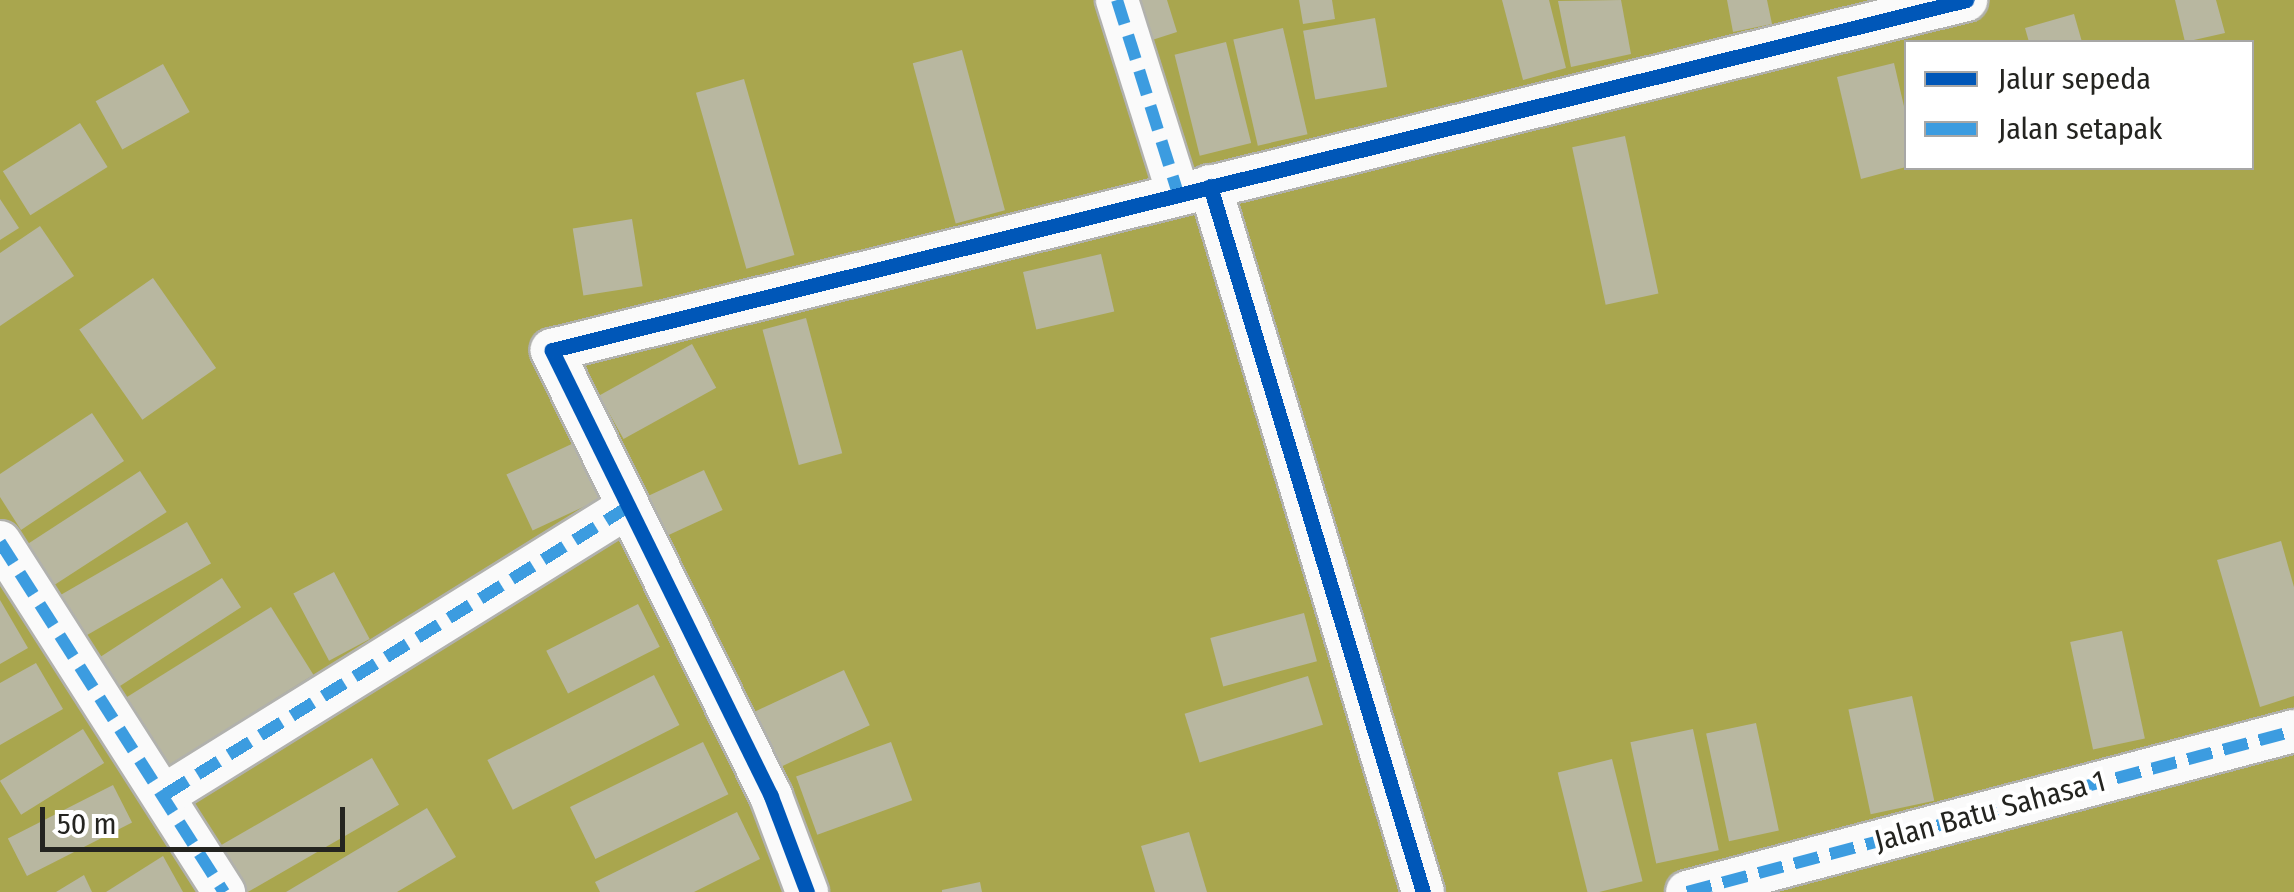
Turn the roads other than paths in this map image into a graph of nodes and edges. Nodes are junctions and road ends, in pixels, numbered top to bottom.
1 (1117, 0) edge
2 (1966, 0) edge
3 (1194, 190) junction
4 (628, 507) junction
5 (0, 542) edge
6 (2294, 731) edge
7 (166, 794) junction
8 (224, 892) edge
9 (807, 892) edge
10 (1423, 892) edge
11 (1687, 892) edge

1 - 3 street
2 - 3 street
3 - 4 street
3 - 10 street
4 - 7 street
4 - 9 street
5 - 7 street
6 - 11 street, Jalan Batu Sahasa 1
7 - 8 street

